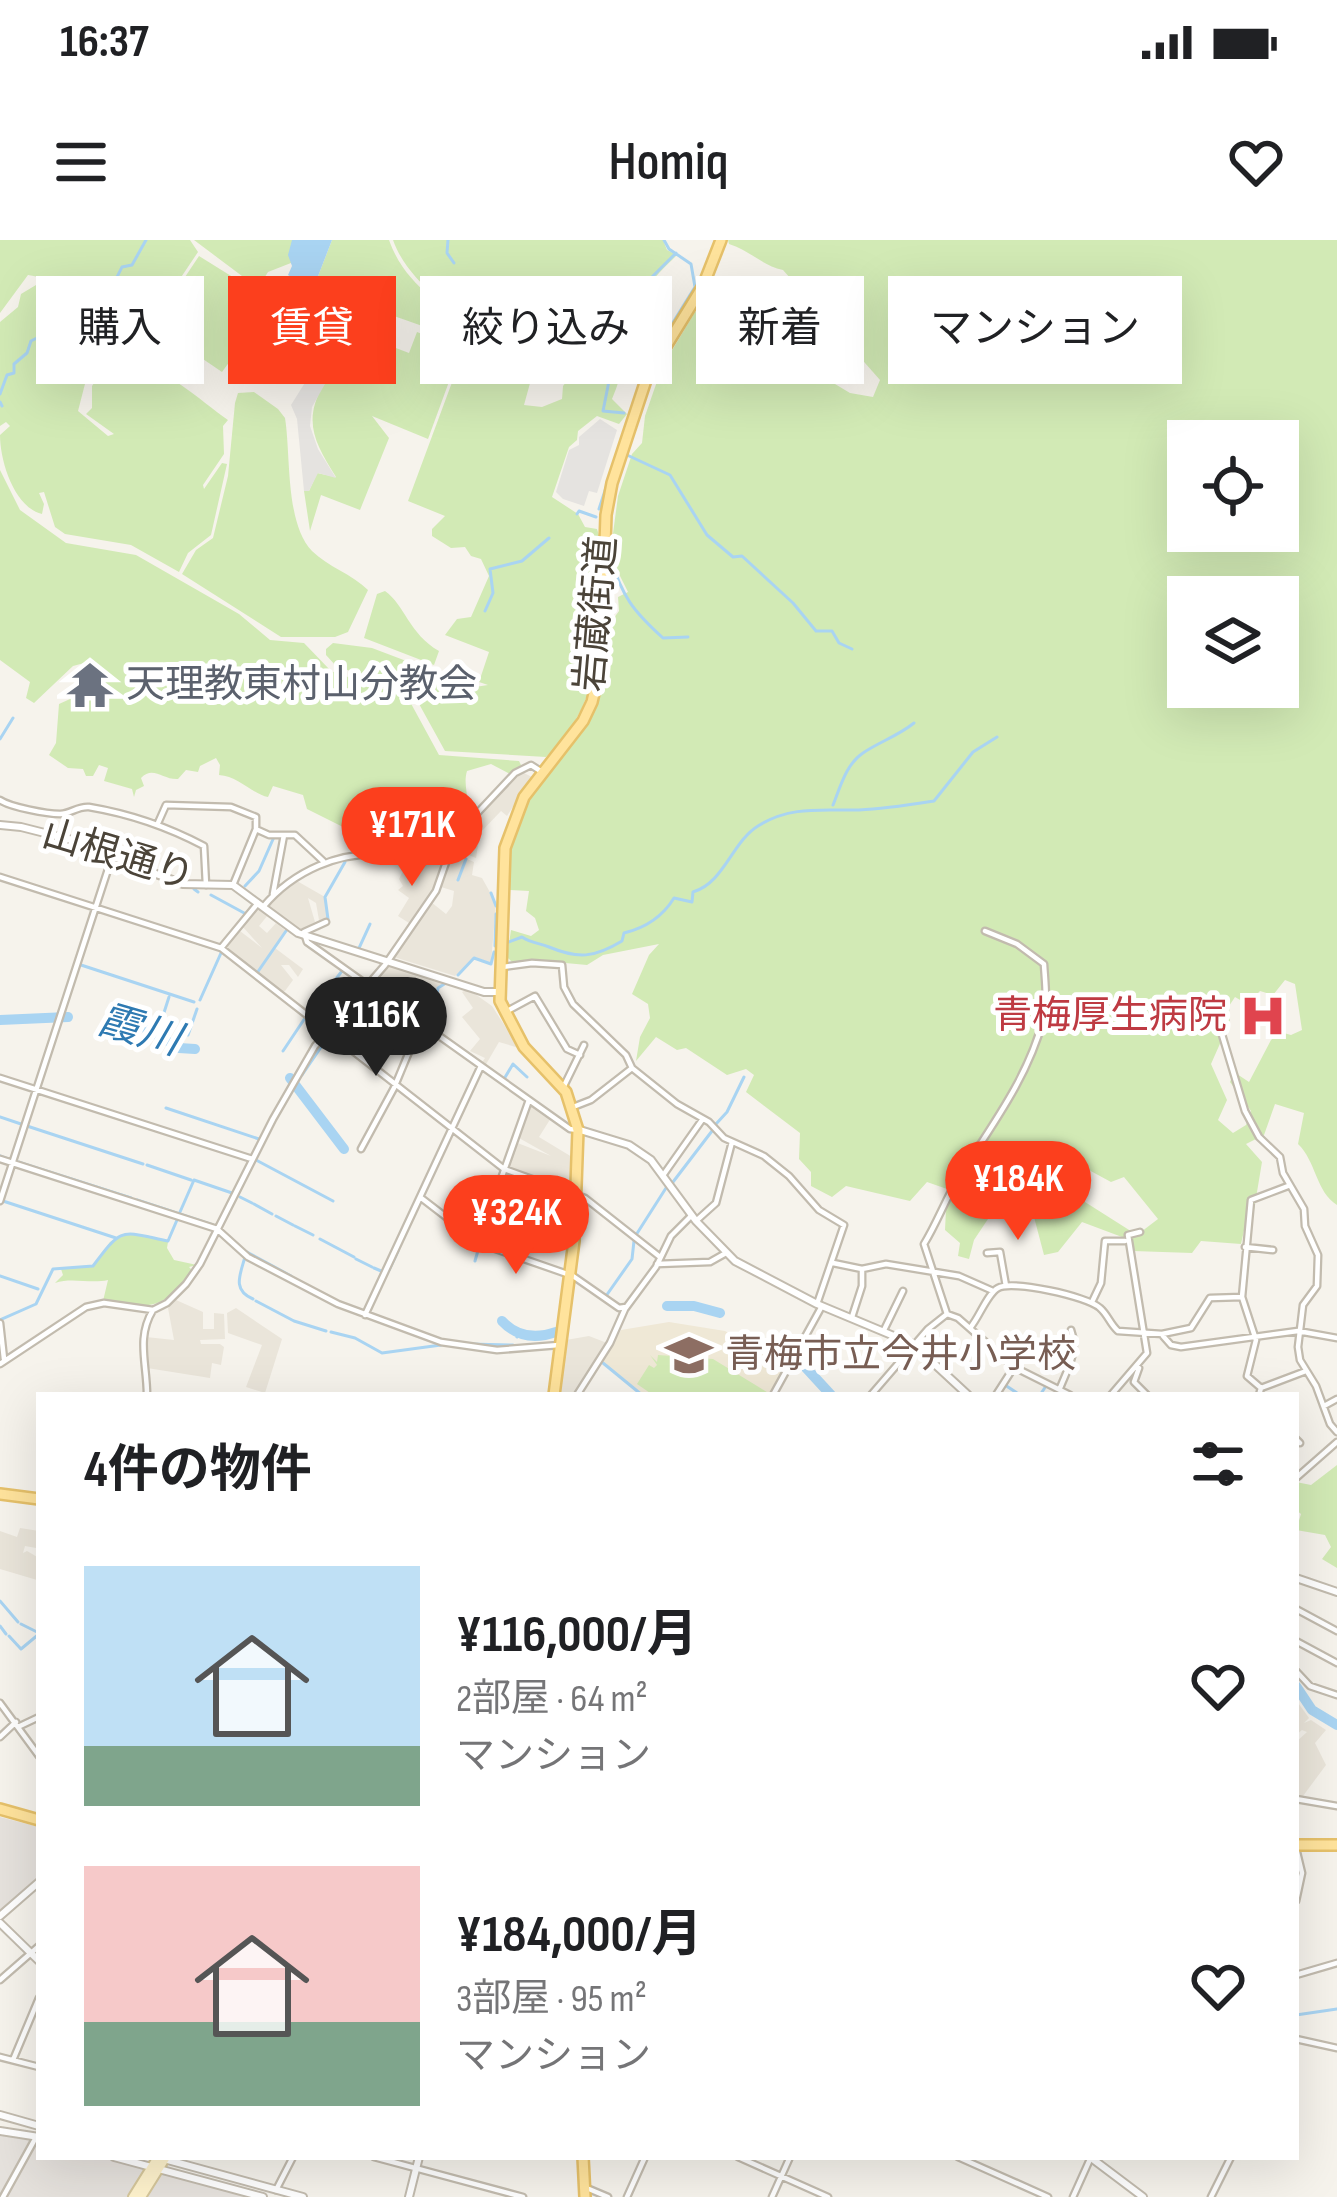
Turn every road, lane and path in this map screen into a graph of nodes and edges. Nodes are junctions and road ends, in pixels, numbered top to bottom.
1 (721, 240) edge
2 (542, 772) junction
3 (0, 800) edge
4 (158, 823) junction
5 (2, 824) edge
6 (256, 829) junction
7 (284, 832) junction
8 (452, 848) junction
9 (113, 854) junction
10 (322, 861) junction
11 (0, 877) edge
12 (232, 884) junction
13 (206, 885) junction
14 (273, 894) junction
15 (260, 905) junction
16 (95, 908) junction
17 (326, 922) dead end
18 (985, 932) dead end
19 (303, 935) junction
20 (221, 949) junction
21 (388, 960) junction
22 (499, 968) junction
23 (367, 986) junction
24 (498, 992) junction
25 (1211, 1005) dead end
26 (504, 1012) junction
27 (421, 1023) junction
28 (327, 1030) junction
29 (584, 1046) dead end
30 (580, 1055) junction
31 (481, 1066) junction
32 (632, 1068) junction
33 (0, 1078) edge
34 (396, 1084) junction
35 (562, 1088) junction
36 (36, 1090) junction
37 (529, 1100) junction
38 (573, 1107) junction
39 (704, 1118) junction
40 (452, 1127) junction
41 (578, 1130) junction
42 (732, 1142) junction
43 (361, 1149) dead end
44 (0, 1159) edge
45 (253, 1160) junction
46 (12, 1163) junction
47 (504, 1169) junction
48 (664, 1174) junction
49 (1288, 1186) junction
50 (577, 1195) junction
51 (420, 1197) junction
52 (0, 1201) edge
53 (694, 1218) junction
54 (217, 1229) junction
55 (1140, 1232) dead end
56 (1126, 1240) junction
57 (478, 1242) junction
58 (1245, 1247) junction
59 (1273, 1250) dead end
60 (726, 1253) junction
61 (987, 1253) dead end
62 (659, 1261) junction
63 (833, 1262) junction
64 (862, 1269) junction
65 (933, 1273) junction
66 (570, 1275) junction
67 (1006, 1286) junction
68 (994, 1291) junction
69 (903, 1292) dead end
70 (1242, 1297) junction
71 (1092, 1303) junction
72 (819, 1305) junction
73 (625, 1308) junction
74 (153, 1310) junction
75 (947, 1314) junction
76 (365, 1315) junction
77 (852, 1317) junction
78 (0, 1323) edge
79 (970, 1328) junction
80 (1071, 1330) dead end
81 (884, 1331) junction
82 (1298, 1331) junction
83 (1162, 1334) junction
84 (1144, 1335) junction
85 (1337, 1338) edge
86 (1256, 1340) junction
87 (561, 1342) junction
88 (915, 1346) junction
89 (2, 1362) edge
90 (1138, 1366) junction
91 (1014, 1367) junction
92 (1306, 1371) junction
93 (1060, 1388) junction
94 (1260, 1391) edge
95 (147, 1392) edge
96 (554, 1392) edge
97 (579, 1392) edge
98 (775, 1392) edge
99 (874, 1392) edge
100 (965, 1392) edge
101 (998, 1392) edge
102 (1066, 1392) edge
103 (1114, 1392) edge
104 (1145, 1392) edge
105 (1337, 1399) edge
106 (1324, 1406) junction
107 (1337, 1432) edge
108 (1337, 1442) edge
109 (1299, 1475) edge
110 (0, 1494) edge
111 (36, 1499) edge
112 (1299, 1581) edge
113 (1337, 1592) edge
114 (1299, 1611) edge
115 (1337, 1631) edge
116 (1299, 1643) edge
117 (1337, 1663) edge
118 (1299, 1674) edge
119 (1337, 1695) edge
120 (0, 1702) edge
121 (36, 1718) edge
122 (18, 1724) junction
123 (0, 1737) edge
124 (36, 1751) edge
125 (1299, 1800) edge
126 (1337, 1806) edge
127 (0, 1809) edge
128 (36, 1819) edge
129 (1337, 1844) edge
130 (1299, 1846) edge
131 (1299, 1858) edge
132 (36, 1885) edge
133 (1299, 1888) edge
134 (0, 1919) edge
135 (36, 1949) edge
136 (31, 1953) junction
137 (36, 1958) edge
138 (1337, 1963) edge
139 (1299, 1974) edge
140 (0, 1980) edge
141 (36, 2005) edge
142 (1299, 2040) edge
143 (1337, 2048) edge
144 (0, 2057) edge
145 (13, 2060) junction
146 (36, 2066) edge
147 (0, 2115) edge
148 (36, 2125) edge
149 (0, 2131) edge
150 (36, 2137) edge
151 (36, 2139) edge
152 (159, 2160) edge
153 (291, 2160) edge
154 (384, 2160) edge
155 (418, 2160) edge
156 (583, 2160) edge
157 (644, 2160) edge
158 (745, 2160) edge
159 (789, 2160) edge
160 (965, 2160) edge
161 (1089, 2160) edge
162 (1094, 2160) edge
163 (1230, 2160) edge
164 (416, 2169) junction
165 (225, 2176) junction
166 (781, 2176) junction
167 (222, 2186) junction
168 (276, 2190) junction
169 (584, 2192) edge
170 (3, 2197) edge
171 (137, 2197) edge
172 (263, 2197) edge
173 (303, 2197) edge
174 (409, 2197) edge
175 (523, 2197) edge
176 (608, 2197) edge
177 (627, 2197) edge
178 (772, 2197) edge
179 (828, 2197) edge
180 (1048, 2197) edge
181 (1072, 2197) edge
182 (1143, 2197) edge
183 (1211, 2197) edge

1 - 2 main road, 岩蔵街道
2 - 8 street
2 - 22 main road, 岩蔵街道
3 - 4 street
4 - 6 street
4 - 13 street
5 - 9 street, 山根通り
6 - 7 street
6 - 12 street
7 - 10 street
7 - 14 street
8 - 10 street
8 - 21 street
9 - 13 street, 山根通り
9 - 16 street
10 - 14 street
11 - 16 street
12 - 13 street, 山根通り
12 - 15 street, 山根通り
14 - 15 street
15 - 19 street, 山根通り
15 - 20 street
16 - 20 street
16 - 36 street
17 - 19 street
18 - 65 street
19 - 21 street, 山根通り
19 - 23 street
20 - 28 street
21 - 23 street
21 - 24 street, 山根通り
22 - 24 main road, 岩蔵街道
22 - 32 street
23 - 27 street
23 - 28 street
24 - 26 main road, 岩蔵街道
25 - 49 street
26 - 30 street
26 - 35 main road, 岩蔵街道
27 - 31 street
27 - 34 street
28 - 34 street
28 - 45 street
29 - 30 street
30 - 35 street
31 - 37 street
31 - 40 street
32 - 38 street
32 - 39 street
33 - 36 street
34 - 40 street
34 - 43 street
35 - 38 main road, 岩蔵街道
36 - 45 street
36 - 46 street
37 - 41 street
37 - 47 street
38 - 41 main road, 岩蔵街道
39 - 42 street
39 - 48 street
40 - 47 street
40 - 51 street
41 - 48 street
41 - 50 main road, 岩蔵街道
42 - 53 street
42 - 63 street
44 - 46 street
45 - 54 street
46 - 52 street
46 - 54 street
47 - 50 street
47 - 57 street
48 - 53 street
49 - 58 street
49 - 82 street
50 - 62 street
50 - 66 main road, 岩蔵街道
51 - 57 street
51 - 76 street
53 - 60 street
53 - 62 street
54 - 74 street
54 - 76 street
55 - 56 street
56 - 71 street
56 - 84 street
57 - 66 street
58 - 59 street
58 - 70 street
60 - 62 street
60 - 72 street
61 - 67 street
62 - 73 street
63 - 64 street
63 - 72 street
64 - 65 street
64 - 77 street
65 - 68 street
65 - 75 street
66 - 73 street
66 - 87 main road, 岩蔵街道
67 - 68 street
67 - 71 street
68 - 79 street
69 - 81 street
70 - 83 street
70 - 86 street
71 - 84 street
72 - 77 street
72 - 98 street
73 - 97 street
74 - 89 street
74 - 95 street
75 - 79 street
75 - 88 street
76 - 87 street
77 - 81 street
78 - 89 street
79 - 91 street
80 - 93 street
81 - 88 street
82 - 85 street
82 - 86 street
82 - 92 street
83 - 84 street
83 - 86 street
84 - 90 street
86 - 94 street
87 - 96 main road
88 - 99 street
88 - 100 street
90 - 103 street
90 - 104 street
91 - 93 street
91 - 101 street
92 - 94 street
92 - 106 street
93 - 102 street
105 - 106 street
106 - 107 street
108 - 109 street
110 - 111 main road
112 - 113 street
114 - 115 street
116 - 117 street
118 - 119 street
120 - 122 street
121 - 122 street
122 - 123 street
122 - 124 street
125 - 126 street
127 - 128 main road
129 - 130 main road
131 - 133 street
132 - 134 street
134 - 136 street
135 - 136 street
136 - 137 street
136 - 140 street
138 - 139 street
141 - 145 street
142 - 143 street
144 - 145 street
145 - 146 street
147 - 148 street
149 - 150 street
151 - 170 street
152 - 165 street
152 - 167 street
152 - 171 main road
153 - 168 street
154 - 164 street
155 - 164 street
156 - 169 main road
157 - 177 street
158 - 166 street
159 - 166 street
160 - 180 street
161 - 181 street
162 - 182 street
163 - 183 street
164 - 174 street
164 - 175 street
165 - 167 street
165 - 168 street
166 - 178 street
166 - 179 street
167 - 172 street
168 - 173 street
169 - 176 street

